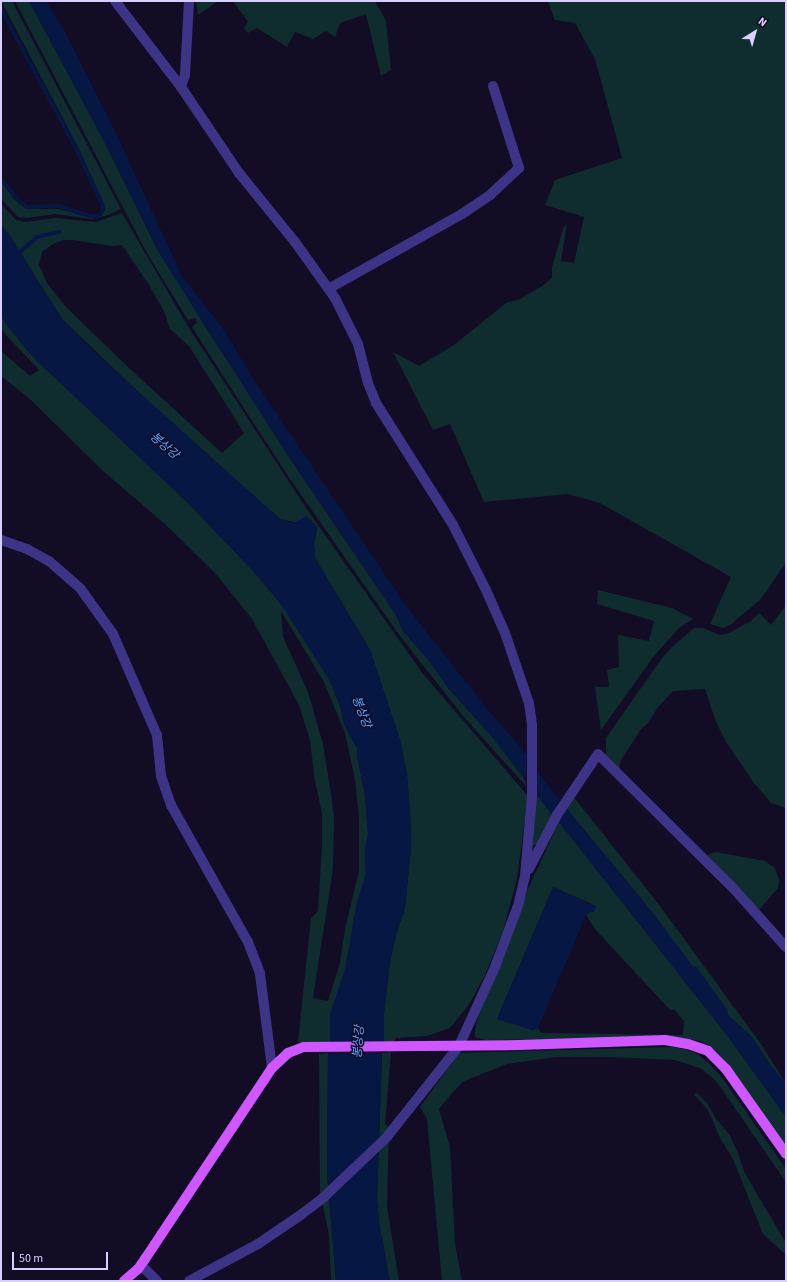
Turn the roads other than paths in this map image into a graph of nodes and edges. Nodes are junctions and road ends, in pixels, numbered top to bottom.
1 (115, 1) edge
2 (189, 1) edge
3 (493, 86) dead end
4 (181, 87) junction
5 (330, 288) junction
6 (1, 540) edge
7 (525, 876) junction
8 (786, 947) edge
9 (459, 1046) junction
10 (272, 1068) junction
11 (786, 1154) edge
12 (141, 1265) junction
13 (124, 1281) edge
14 (156, 1281) edge
15 (189, 1281) edge

1 - 4 street
2 - 4 street
3 - 5 street
4 - 5 street
5 - 7 street
6 - 10 street
7 - 8 street
7 - 9 street
9 - 10 main road
9 - 11 main road
9 - 15 street
10 - 12 main road
12 - 13 main road
12 - 14 street

